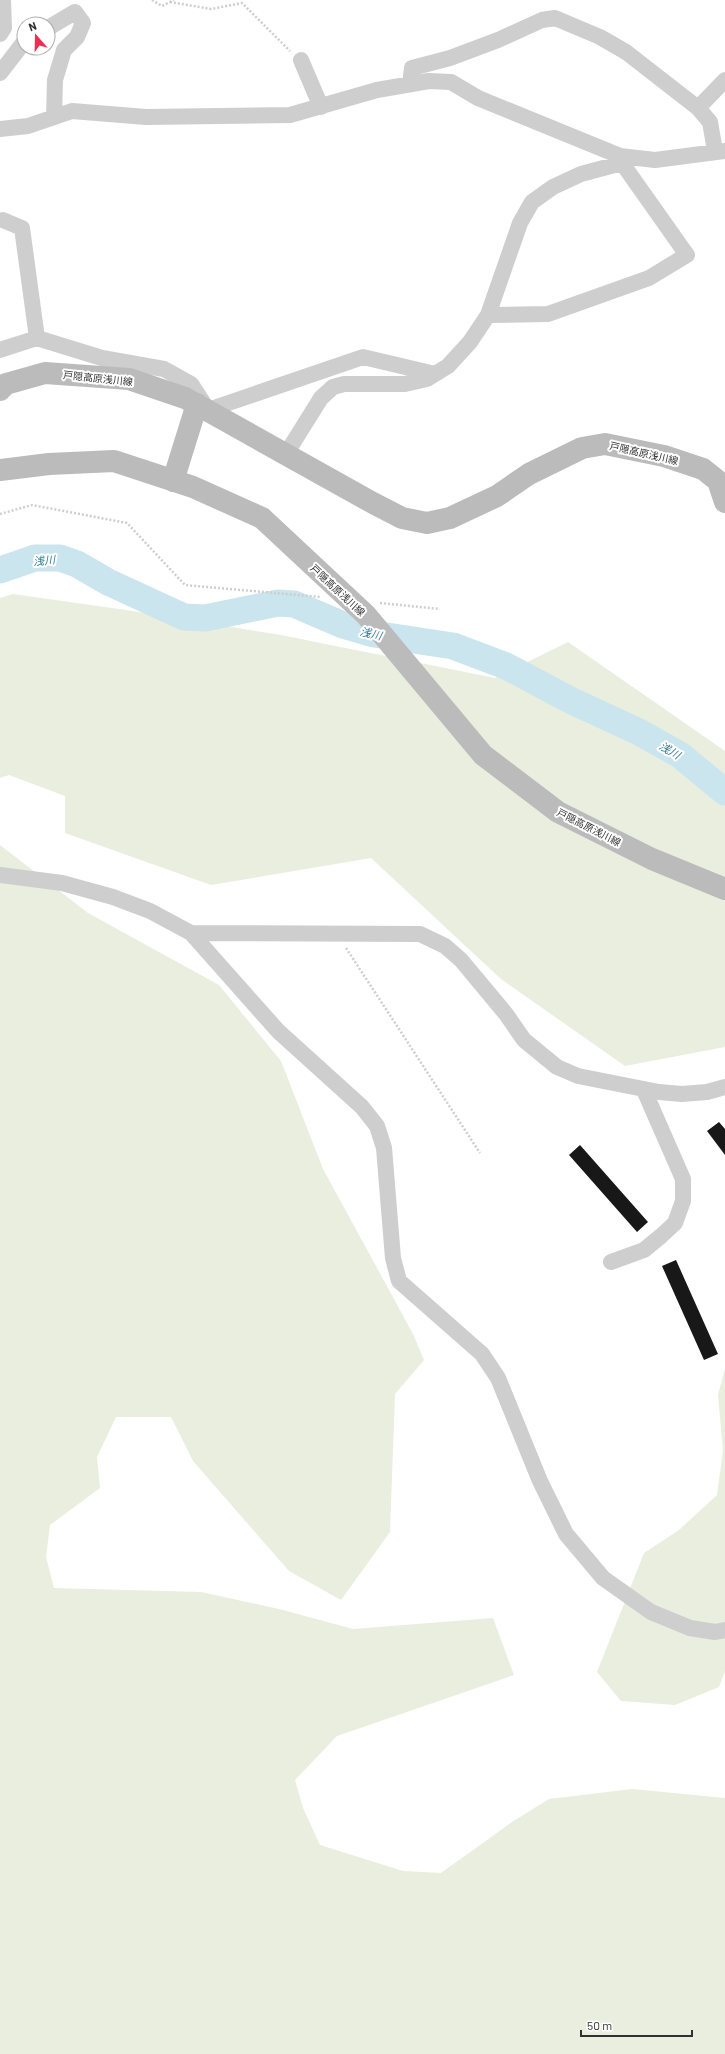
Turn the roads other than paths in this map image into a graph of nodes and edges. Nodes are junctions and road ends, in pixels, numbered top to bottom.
1 (3, 0) edge
2 (56, 23) edge
3 (0, 34) edge
4 (16, 52) edge
5 (301, 60) road end
6 (0, 73) edge
7 (725, 80) edge
8 (410, 84) junction
9 (321, 107) junction
10 (698, 108) junction
11 (54, 117) junction
12 (0, 129) edge
13 (720, 151) edge
14 (621, 160) junction
15 (3, 220) dead end
16 (488, 316) junction
17 (37, 338) junction
18 (0, 350) edge
19 (435, 374) junction
20 (0, 390) edge
21 (202, 407) junction
22 (286, 454) junction
23 (0, 470) edge
24 (173, 480) junction
25 (725, 502) edge
26 (0, 876) edge
27 (725, 889) edge
28 (191, 933) junction
29 (725, 1087) edge
30 (644, 1090) junction
31 (611, 1262) dead end
32 (725, 1630) edge

1 - 3 street
2 - 11 street
4 - 6 street
5 - 9 street
7 - 10 street
8 - 9 street
8 - 10 street
8 - 14 street
9 - 11 street
10 - 13 street
11 - 12 street
13 - 14 street
14 - 16 street
14 - 16 street
15 - 17 street
16 - 19 street
17 - 18 street
17 - 21 street
19 - 21 street
19 - 22 street
20 - 21 main road, 戸隠高原浅川線
21 - 22 main road, 戸隠高原浅川線
21 - 24 main road
22 - 25 main road, 戸隠高原浅川線
23 - 24 main road, 戸隠高原浅川線
24 - 27 main road, 戸隠高原浅川線
26 - 28 street
28 - 30 street
28 - 32 street
29 - 30 street
30 - 31 street

